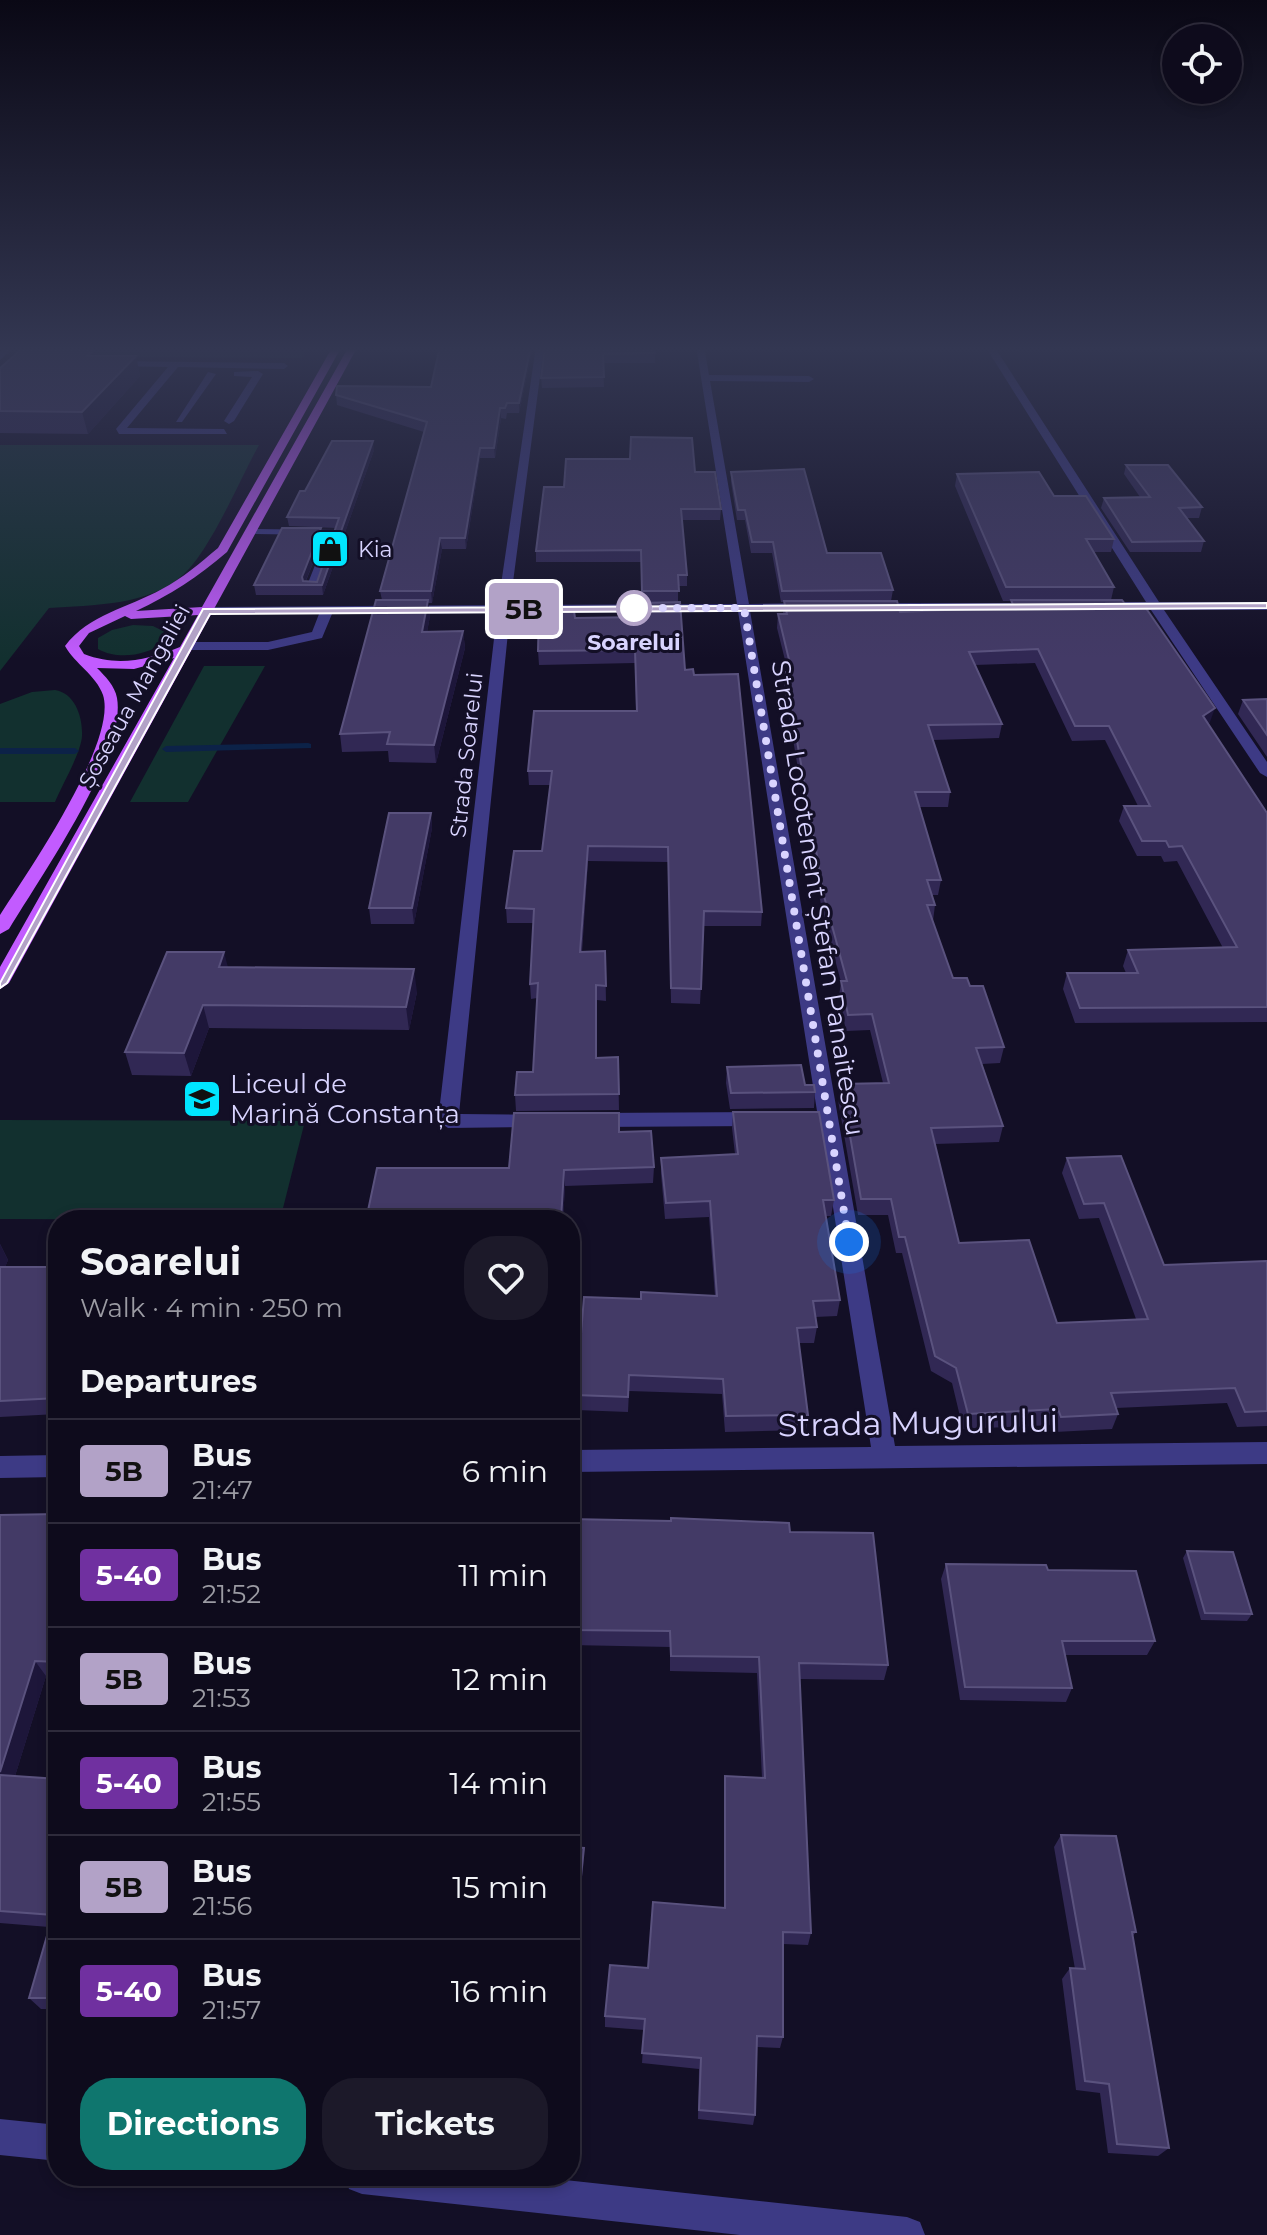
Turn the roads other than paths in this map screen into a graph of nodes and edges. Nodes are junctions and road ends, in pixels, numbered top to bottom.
1 (279, 450) edge
2 (298, 450) edge
3 (526, 450) edge
4 (718, 450) edge
5 (1056, 450) edge
6 (254, 531) junction
7 (312, 588) edge
8 (1155, 606) junction
9 (1267, 606) edge
10 (823, 607) edge
11 (855, 607) edge
12 (1045, 607) edge
13 (1108, 607) edge
14 (504, 608) junction
15 (744, 608) junction
16 (327, 610) junction
17 (207, 611) junction
18 (114, 618) junction
19 (187, 648) junction
20 (75, 654) junction
21 (1267, 773) edge
22 (0, 929) edge
23 (0, 983) edge
24 (828, 1118) junction
25 (1267, 1453) edge
26 (885, 1458) junction
27 (580, 1461) edge
28 (48, 1466) edge
29 (0, 1467) edge
30 (0, 2137) edge
31 (48, 2142) edge
32 (454, 2186) edge
33 (907, 2235) edge

1 - 18 main road, Șoseaua Mangaliei
2 - 6 main road, Șoseaua Mangaliei
3 - 14 street, Strada Soarelui
4 - 15 street, Strada Locotenent Ștefan Panaitescu
5 - 8 street
6 - 7 street
6 - 17 main road, Șoseaua Mangaliei
8 - 9 street
8 - 13 street
8 - 21 street
10 - 15 street
11 - 12 street
14 - 15 street
14 - 16 street
14 - 24 street, Strada Soarelui
15 - 24 street, Strada Locotenent Ștefan Panaitescu
16 - 17 street
16 - 19 street
17 - 18 main road
17 - 19 main road, Șoseaua Mangaliei
18 - 20 main road, Șoseaua Mangaliei
19 - 20 main road
19 - 23 main road, Șoseaua Mangaliei
20 - 22 main road, Șoseaua Mangaliei
24 - 26 street, Strada Locotenent Ștefan Panaitescu
25 - 26 street, Strada Mugurului
26 - 27 street, Strada Mugurului
28 - 29 street
30 - 31 street
32 - 33 street

